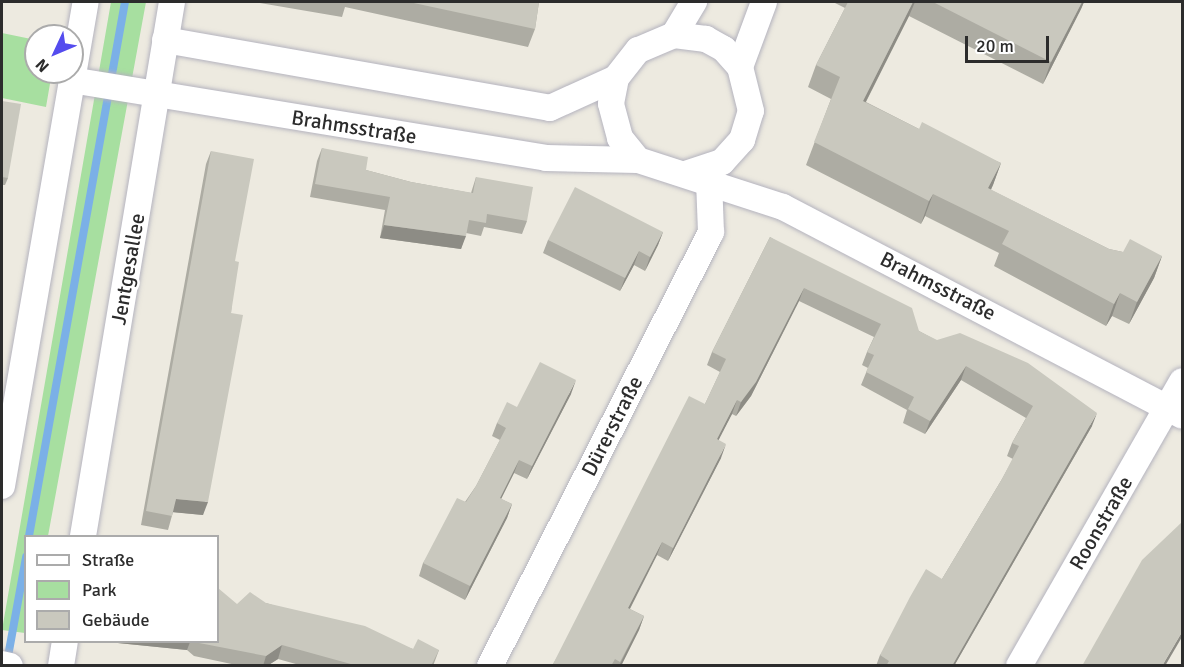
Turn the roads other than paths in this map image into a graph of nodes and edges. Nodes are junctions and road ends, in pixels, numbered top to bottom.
1 (86, 2) edge
2 (172, 2) edge
3 (694, 2) edge
4 (764, 2) edge
5 (82, 24) edge
6 (674, 35) junction
7 (165, 40) junction
8 (740, 67) junction
9 (616, 78) junction
10 (84, 82) edge
11 (70, 84) edge
12 (157, 96) junction
13 (638, 160) junction
14 (697, 177) junction
15 (1182, 381) edge
16 (1176, 410) edge
17 (2, 486) edge
18 (83, 535) edge
19 (65, 643) edge
20 (2, 664) edge
21 (9, 666) edge
22 (61, 666) edge
23 (490, 666) edge
24 (1019, 666) edge

1 - 5 street
2 - 7 street, Jentgesallee
3 - 6 street
4 - 8 street
6 - 8 street
6 - 9 street
7 - 9 street
7 - 12 street, Jentgesallee
8 - 14 street
9 - 13 street
10 - 12 street, Brahmsstraße
11 - 17 street
12 - 13 street, Brahmsstraße
12 - 18 street, Jentgesallee
13 - 14 street
14 - 16 street, Brahmsstraße
14 - 23 street, Dürerstraße
15 - 16 street, Roonstraße
16 - 24 street, Roonstraße
19 - 22 street
20 - 21 street

